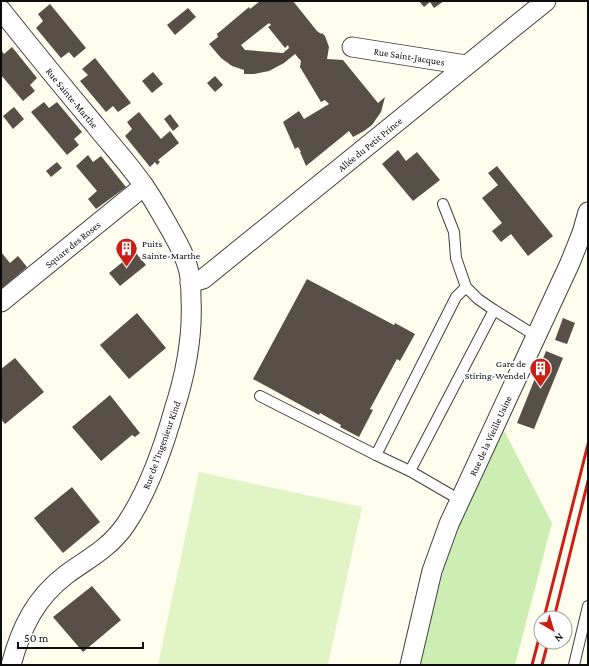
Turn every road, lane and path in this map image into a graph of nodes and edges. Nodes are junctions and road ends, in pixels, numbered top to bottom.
1 (546, 1) edge
2 (1, 10) edge
3 (352, 47) dead end
4 (466, 65) junction
5 (144, 186) junction
6 (443, 204) dead end
7 (588, 212) edge
8 (190, 283) junction
9 (466, 287) junction
10 (1, 302) edge
11 (494, 310) junction
12 (536, 336) junction
13 (260, 396) dead end
14 (376, 455) junction
15 (410, 471) junction
16 (460, 500) junction
17 (588, 606) edge
18 (11, 665) edge
19 (410, 665) edge
20 (574, 665) edge

1 - 4 street, Allée du Petit Prince
2 - 5 street, Rue Sainte-Marthe
3 - 4 street, Rue Saint-Jacques
4 - 8 street, Allée du Petit Prince
5 - 8 street, Rue de l'Ingenieur Kind
5 - 10 street, Square des Roses
6 - 9 lane
7 - 12 street, Rue de la Vieille Usine
8 - 18 street, Rue de l'Ingenieur Kind
9 - 11 lane
9 - 14 lane
11 - 12 lane
11 - 15 lane
12 - 16 street, Rue de la Vieille Usine
13 - 14 lane
14 - 15 lane
15 - 16 lane
16 - 19 street, Rue de la Vieille Usine
17 - 20 lane

